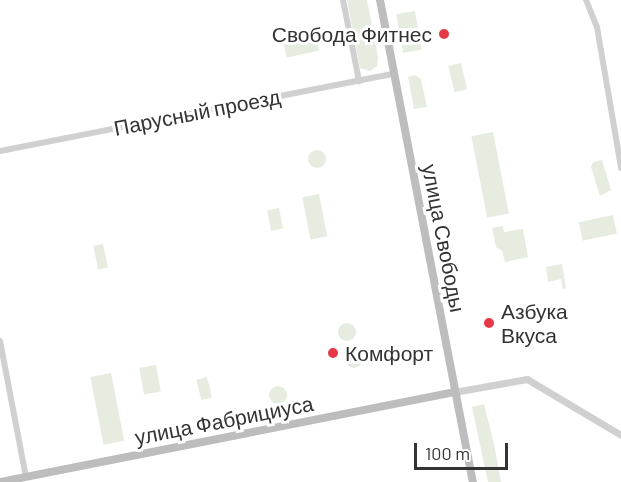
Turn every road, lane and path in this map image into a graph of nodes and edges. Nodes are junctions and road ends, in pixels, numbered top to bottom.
1 (343, 0) edge
2 (380, 0) edge
3 (586, 0) edge
4 (394, 74) junction
5 (359, 81) junction
6 (0, 151) edge
7 (621, 168) edge
8 (0, 341) edge
9 (454, 392) junction
10 (621, 435) edge
11 (26, 477) junction
12 (0, 482) edge
13 (473, 482) edge

1 - 5 street
2 - 4 main road, улица Свободы
3 - 7 street
4 - 5 street, Парусный проезд
4 - 9 main road, улица Свободы
5 - 6 street, Парусный проезд
8 - 11 street
9 - 10 street
9 - 11 main road, улица Фабрициуса
9 - 13 main road, улица Свободы
11 - 12 main road, улица Фабрициуса

